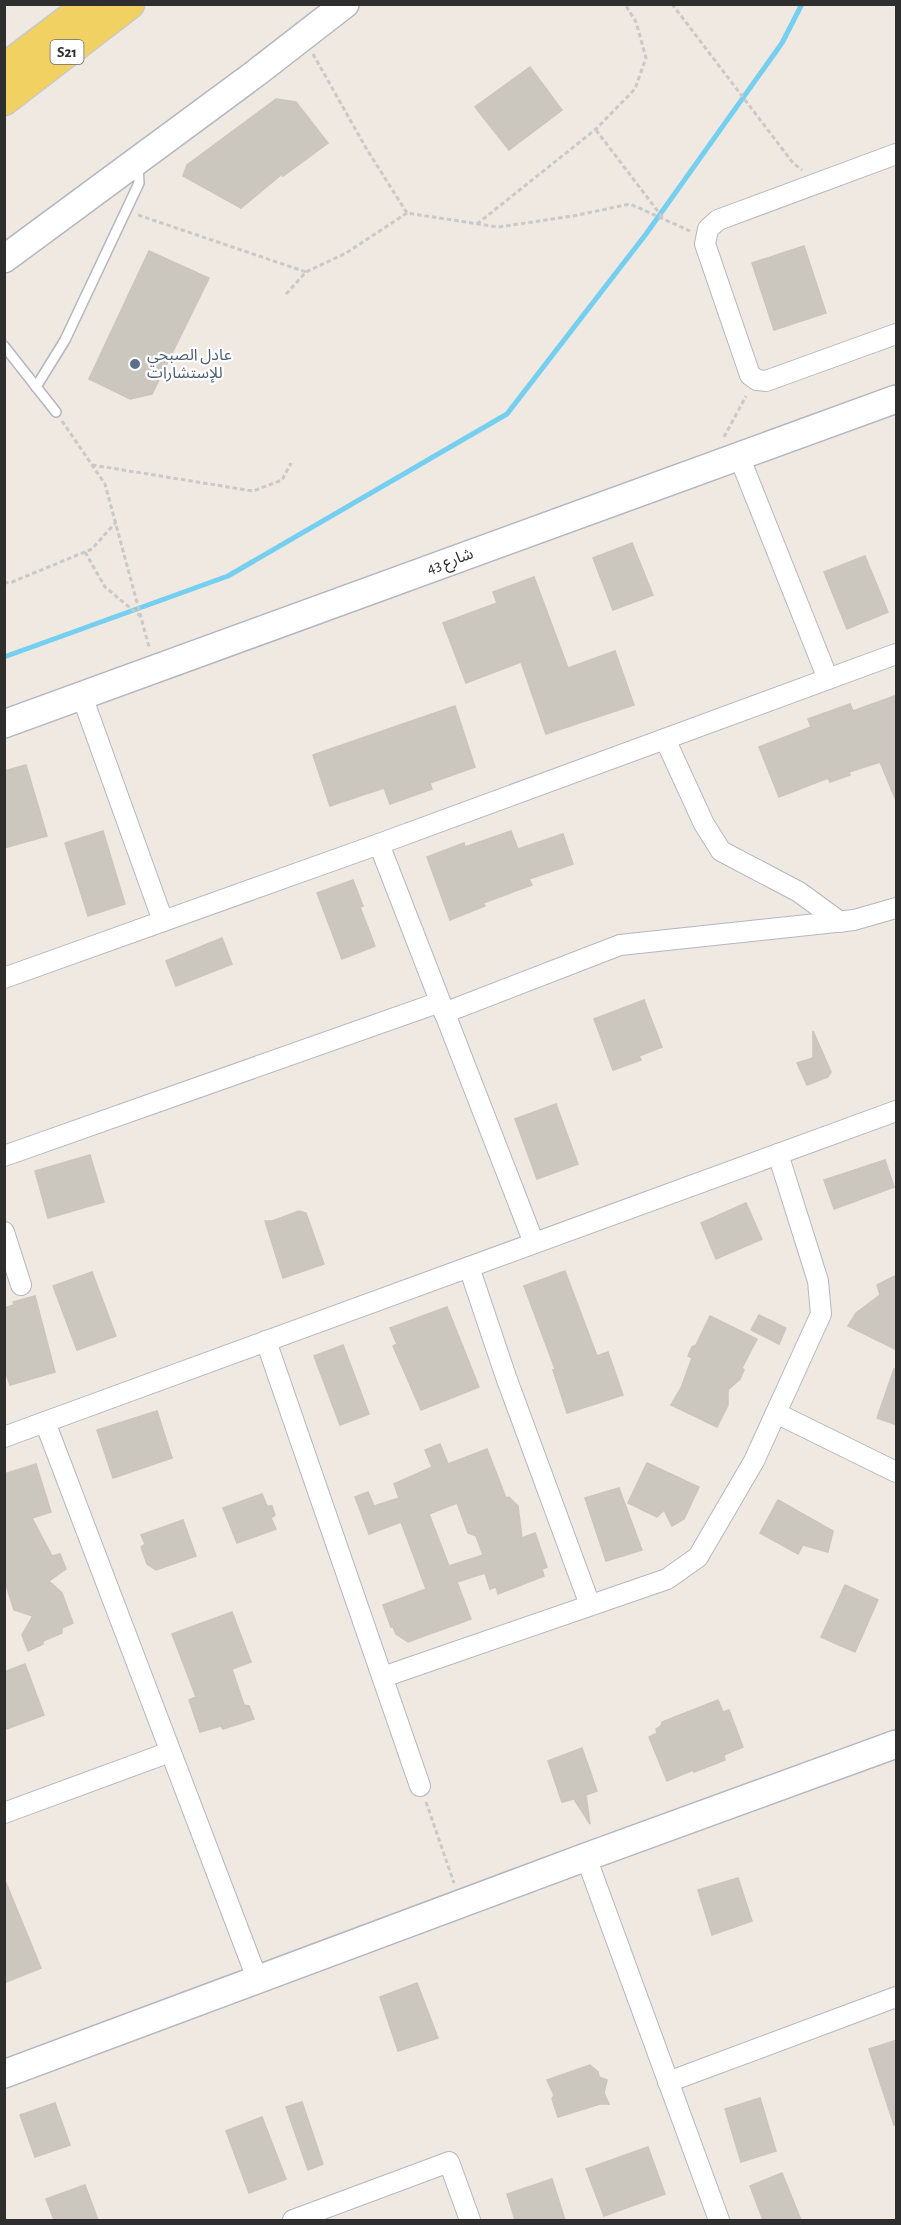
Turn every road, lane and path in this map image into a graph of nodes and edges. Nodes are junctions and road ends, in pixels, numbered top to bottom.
1 (90, 4) edge
2 (129, 4) edge
3 (345, 4) edge
4 (625, 4) edge
5 (672, 4) edge
6 (303, 37) junction
7 (4, 69) edge
8 (4, 100) edge
9 (596, 129) junction
10 (897, 154) edge
11 (138, 161) junction
12 (818, 183) junction
13 (126, 209) junction
14 (407, 213) junction
15 (664, 219) junction
16 (477, 224) junction
17 (705, 238) junction
18 (4, 259) edge
19 (306, 272) junction
20 (286, 294) dead end
21 (897, 334) edge
22 (4, 346) edge
23 (755, 378) junction
24 (36, 387) junction
25 (897, 399) edge
26 (56, 412) joint
27 (731, 447) junction
28 (291, 463) dead end
29 (92, 465) junction
30 (116, 522) junction
31 (85, 552) junction
32 (4, 583) edge
33 (141, 617) junction
34 (897, 654) edge
35 (154, 669) junction
36 (828, 679) junction
37 (82, 696) junction
38 (4, 724) edge
39 (665, 739) junction
40 (379, 844) junction
41 (897, 908) edge
42 (163, 921) junction
43 (840, 922) junction
44 (4, 978) edge
45 (442, 1007) junction
46 (897, 1111) edge
47 (778, 1154) junction
48 (4, 1156) edge
49 (4, 1232) edge
50 (534, 1243) junction
51 (469, 1267) junction
52 (21, 1285) dead end
53 (266, 1341) junction
54 (776, 1413) junction
55 (45, 1422) junction
56 (4, 1437) edge
57 (897, 1472) edge
58 (590, 1605) junction
59 (383, 1677) junction
60 (897, 1744) edge
61 (170, 1752) junction
62 (420, 1786) joint
63 (4, 1813) edge
64 (586, 1857) junction
65 (461, 1904) junction
66 (258, 1981) junction
67 (897, 1997) edge
68 (4, 2074) edge
69 (668, 2082) junction
70 (294, 2220) edge
71 (470, 2220) edge
72 (719, 2220) edge

1 - 7 main road, S21
2 - 8 main road, S21
3 - 6 street
4 - 9 path
5 - 12 path
6 - 11 street
6 - 14 path
9 - 15 path
9 - 16 path
10 - 12 street
11 - 13 lane
11 - 18 street
12 - 17 street
13 - 19 path
13 - 24 lane
14 - 16 path
14 - 19 path
15 - 16 path
15 - 17 path
17 - 23 street
19 - 20 path
21 - 23 street
22 - 24 lane
23 - 27 path
24 - 26 lane
25 - 27 street, شارع 43
26 - 29 path
27 - 35 street, شارع 43
27 - 36 street
28 - 29 path
29 - 30 path
30 - 31 path
30 - 33 path
31 - 32 path
31 - 33 path
33 - 35 path
34 - 36 street
35 - 37 street, شارع 43
36 - 39 street
37 - 38 street, شارع 43
37 - 42 street
39 - 40 street
39 - 43 street
40 - 42 street
40 - 45 street
41 - 43 street
42 - 44 street
43 - 45 street
45 - 48 street
45 - 50 street
46 - 47 street
47 - 50 street
47 - 54 street
49 - 52 street
50 - 51 street
51 - 53 street
51 - 58 street
53 - 55 street
53 - 59 street
54 - 57 street
54 - 58 street
55 - 56 street
55 - 61 street
58 - 59 street
59 - 62 street
60 - 64 street
61 - 63 street
61 - 66 street
62 - 65 path
64 - 65 street
64 - 69 street
65 - 66 street
66 - 68 street
67 - 69 street
69 - 72 street
70 - 71 street

